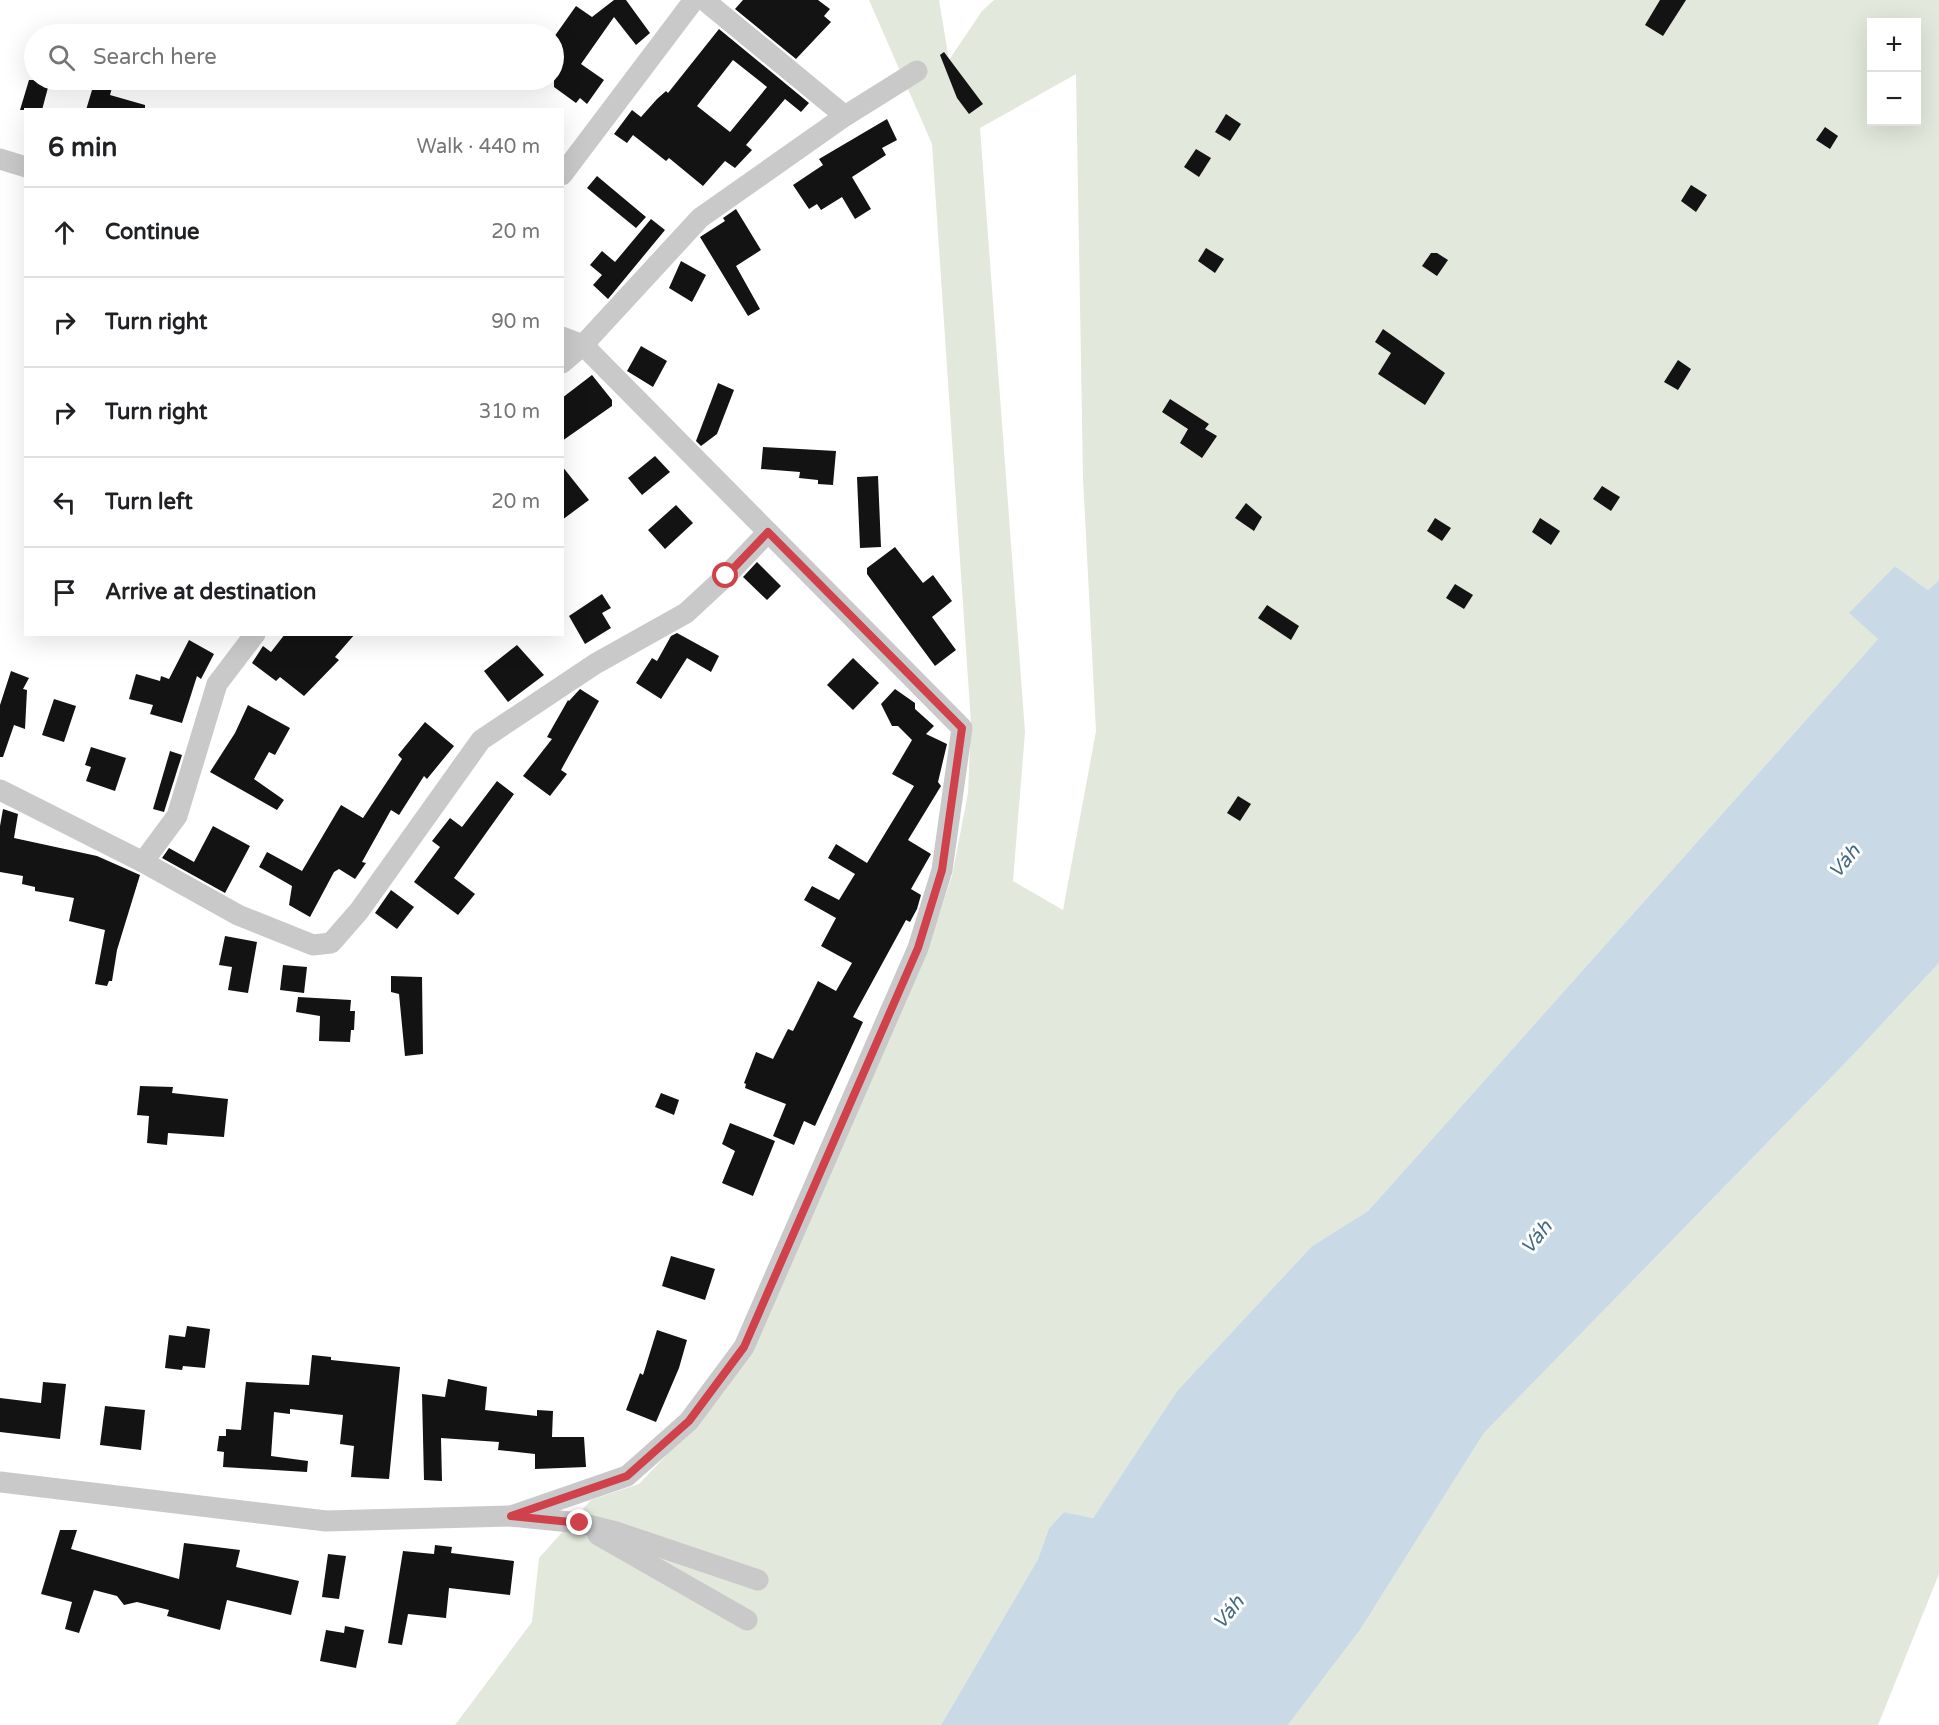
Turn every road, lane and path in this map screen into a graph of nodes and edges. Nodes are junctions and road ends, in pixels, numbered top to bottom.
1 (694, 0) edge
2 (704, 0) edge
3 (917, 71) dead end
4 (845, 116) junction
5 (0, 159) edge
6 (24, 166) edge
7 (564, 172) edge
8 (564, 337) edge
9 (583, 345) junction
10 (564, 361) edge
11 (768, 532) junction
12 (253, 636) edge
13 (0, 789) edge
14 (143, 862) junction
15 (0, 1482) edge
16 (511, 1516) junction
17 (580, 1523) junction
18 (758, 1580) dead end
19 (747, 1620) dead end

1 - 7 street
2 - 4 street
3 - 4 street
4 - 9 street
5 - 6 street
8 - 9 street
9 - 10 street
9 - 11 street
11 - 14 street
11 - 16 street
12 - 14 street
13 - 14 street
15 - 16 street
16 - 17 street
17 - 18 street
17 - 19 street

